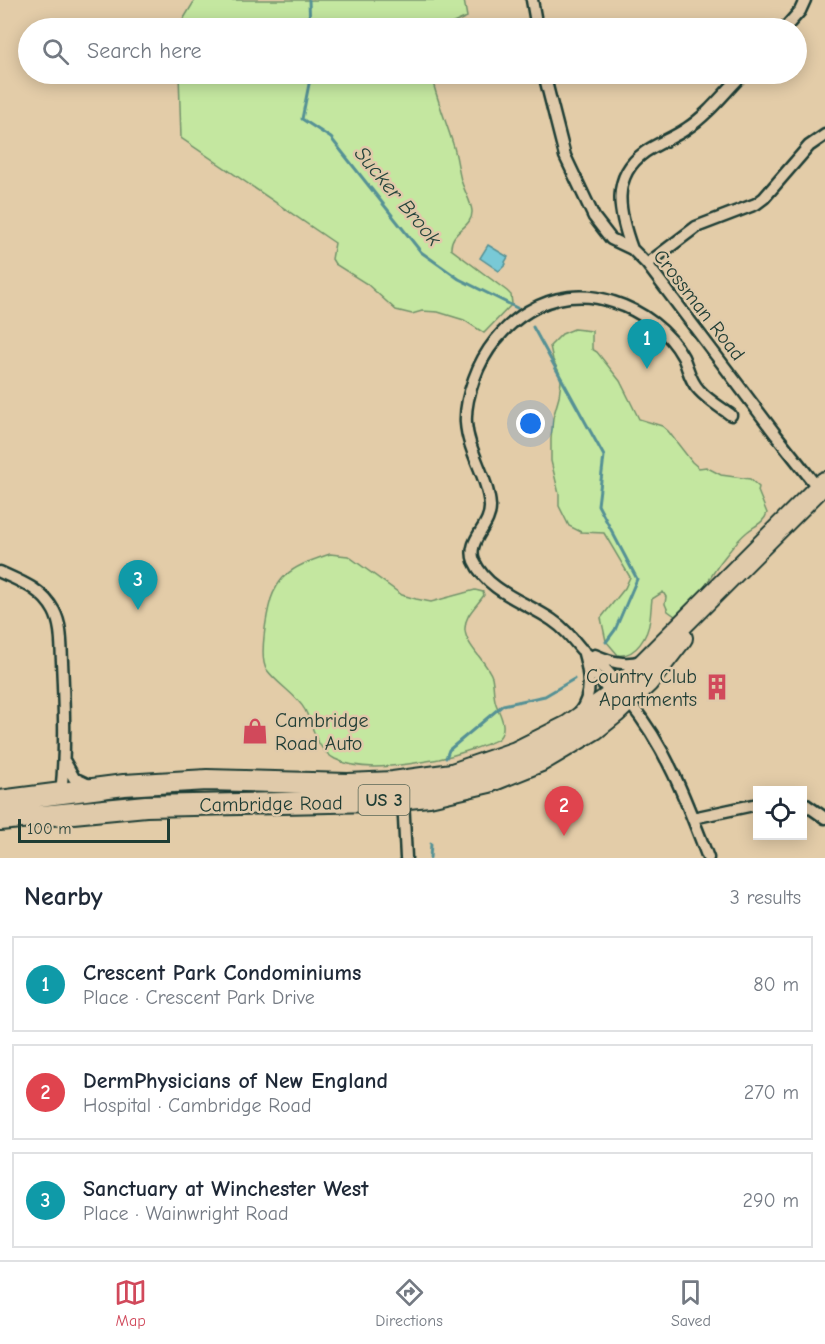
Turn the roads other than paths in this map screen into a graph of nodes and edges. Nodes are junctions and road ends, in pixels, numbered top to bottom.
1 (532, 0) edge
2 (805, 0) edge
3 (535, 18) edge
4 (794, 18) edge
5 (546, 84) edge
6 (732, 84) edge
7 (825, 135) edge
8 (632, 249) junction
9 (647, 264) junction
10 (731, 415) dead end
11 (822, 485) edge
12 (0, 572) edge
13 (710, 596) junction
14 (582, 650) junction
15 (652, 655) junction
16 (587, 664) junction
17 (620, 695) junction
18 (555, 734) junction
19 (65, 762) junction
20 (279, 781) junction
21 (124, 785) junction
22 (61, 794) junction
23 (403, 798) junction
24 (0, 801) edge
25 (279, 802) junction
26 (753, 805) edge
27 (807, 805) edge
28 (693, 818) junction
29 (825, 818) edge
30 (0, 820) edge
31 (406, 858) edge
32 (708, 858) edge

1 - 3 street
2 - 4 street
5 - 8 street, Crossman Road
6 - 8 street
7 - 9 street
8 - 9 street, Crossman Road
9 - 11 street, Crossman Road
10 - 14 street
11 - 13 highway, Cambridge Road / US 3
12 - 19 street
13 - 15 highway, Cambridge Road / US 3
13 - 17 highway, Cambridge Road / US 3
14 - 15 street
14 - 16 street
14 - 17 street
15 - 17 highway, Cambridge Road / US 3
16 - 17 street
16 - 18 street
17 - 18 highway, Cambridge Road / US 3
17 - 23 highway, Cambridge Road / US 3
17 - 28 street
18 - 20 highway, Cambridge Road / US 3
19 - 21 street
19 - 22 street
20 - 21 highway, Cambridge Road / US 3
20 - 25 highway
21 - 22 highway, US 3
22 - 24 highway, US 3
23 - 25 highway, Cambridge Road / US 3
23 - 31 street
25 - 30 highway, Cambridge Road / US 3
26 - 28 street
27 - 29 street
28 - 32 street

